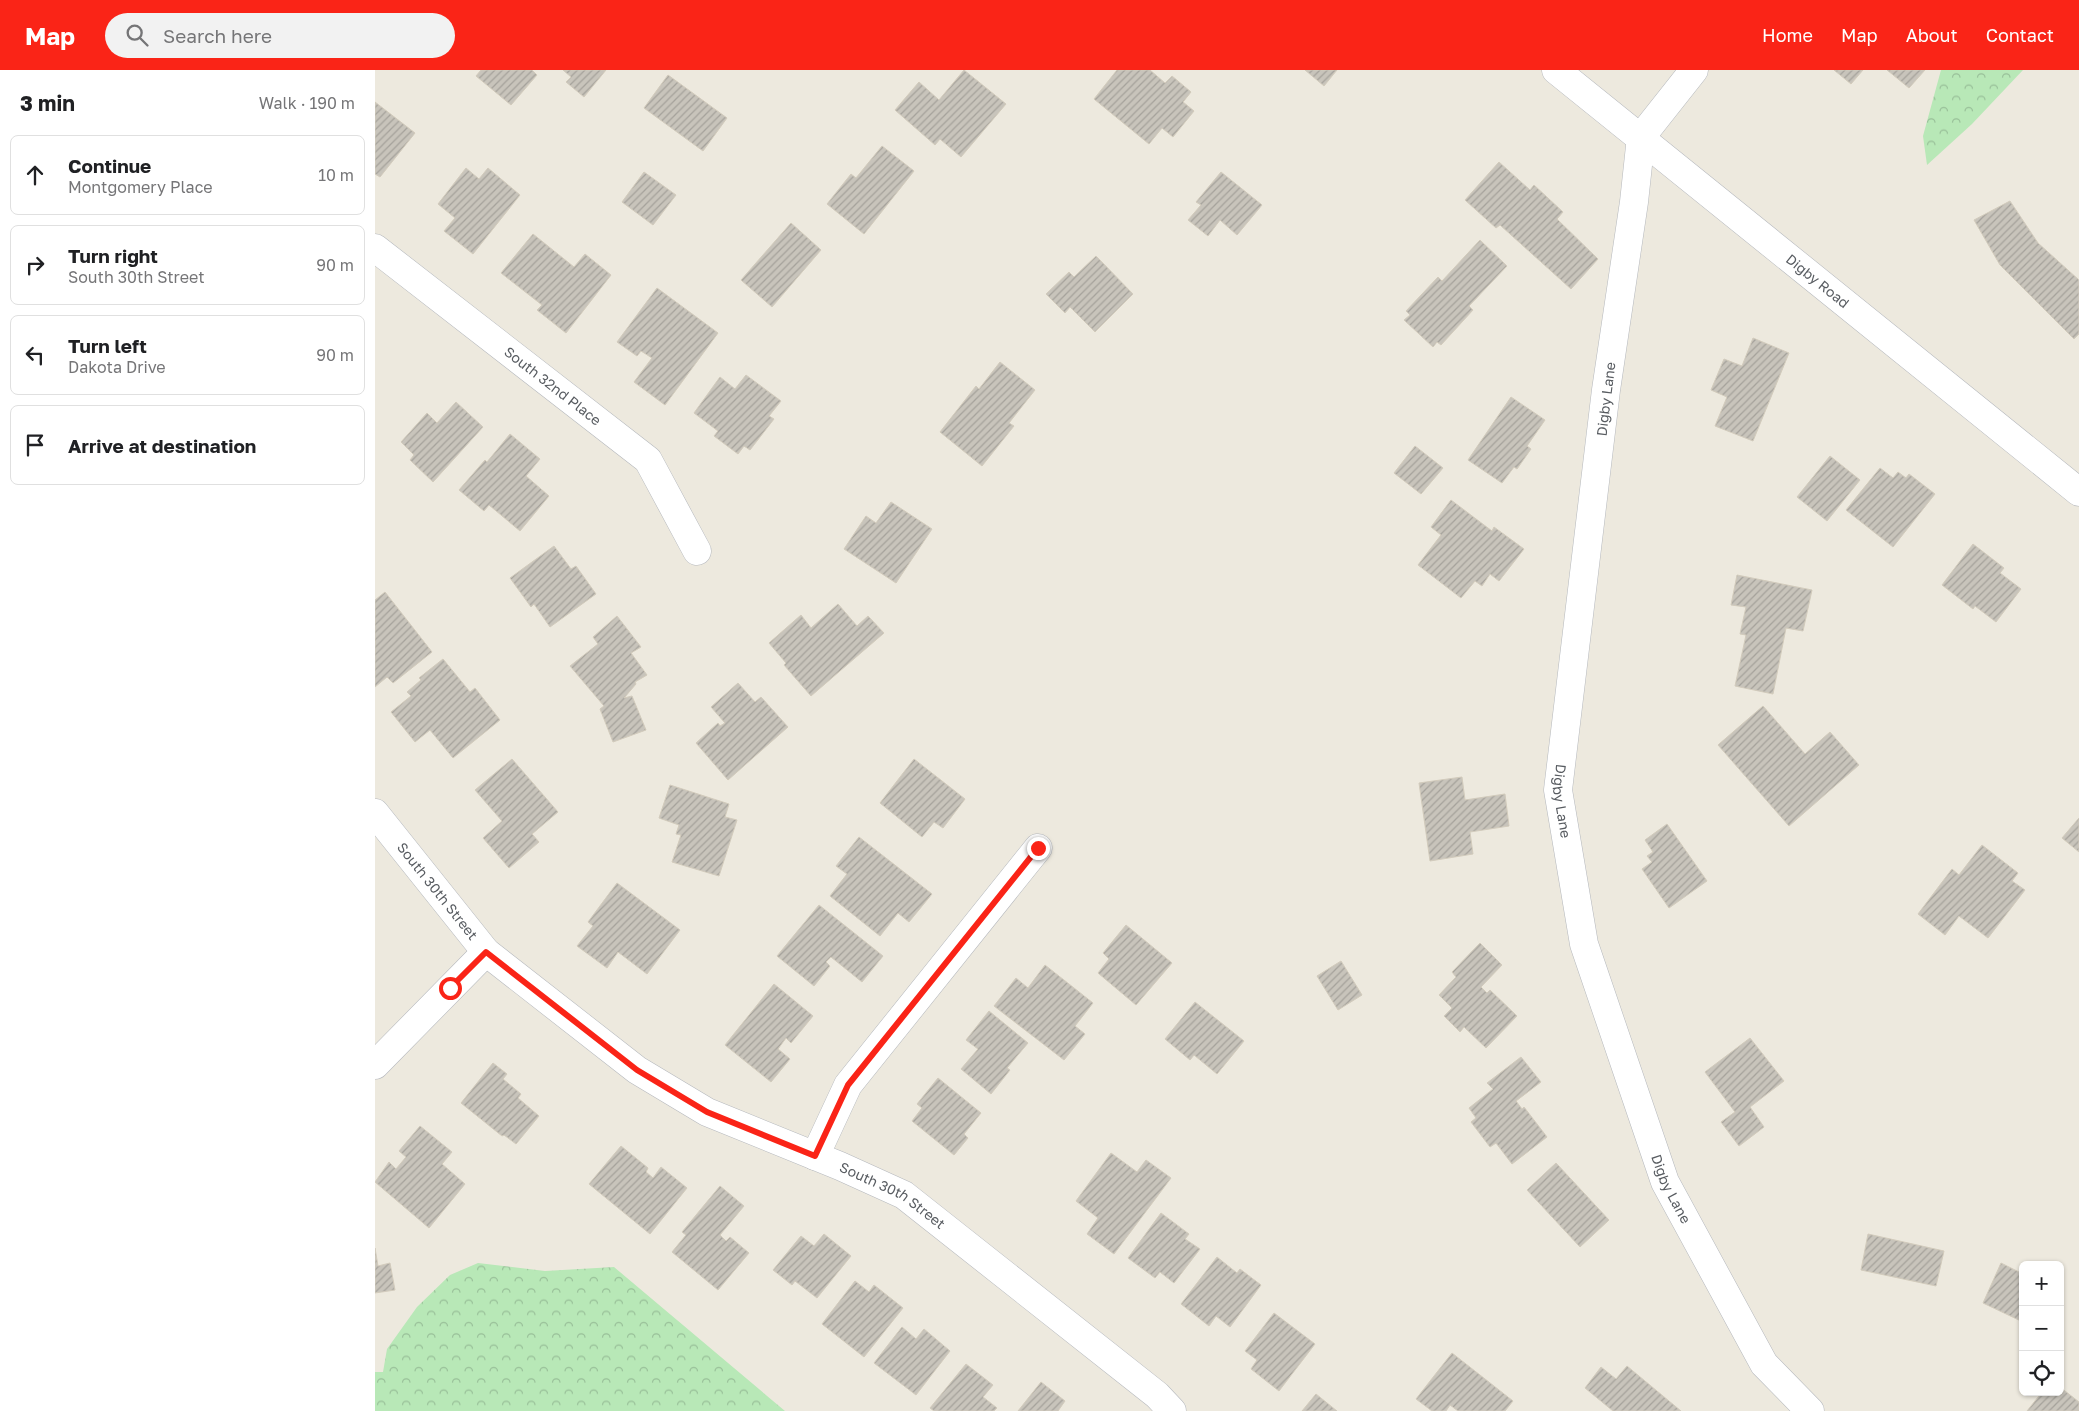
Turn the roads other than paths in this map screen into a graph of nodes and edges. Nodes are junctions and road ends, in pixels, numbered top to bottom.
1 (1557, 70) edge
2 (1694, 70) edge
3 (1641, 137) junction
4 (375, 248) edge
5 (2077, 486) edge
6 (697, 551) dead end
7 (375, 813) edge
8 (1038, 848) dead end
9 (486, 952) junction
10 (375, 1065) edge
11 (815, 1156) junction
12 (1172, 1411) edge
13 (1810, 1411) edge

1 - 3 street, Digby Road
2 - 3 street
3 - 5 street, Digby Road
3 - 13 street, Digby Lane
4 - 6 street, South 32nd Place
7 - 9 street, South 30th Street
8 - 11 street
9 - 10 street
9 - 11 street, South 30th Street
11 - 12 street, South 30th Street

